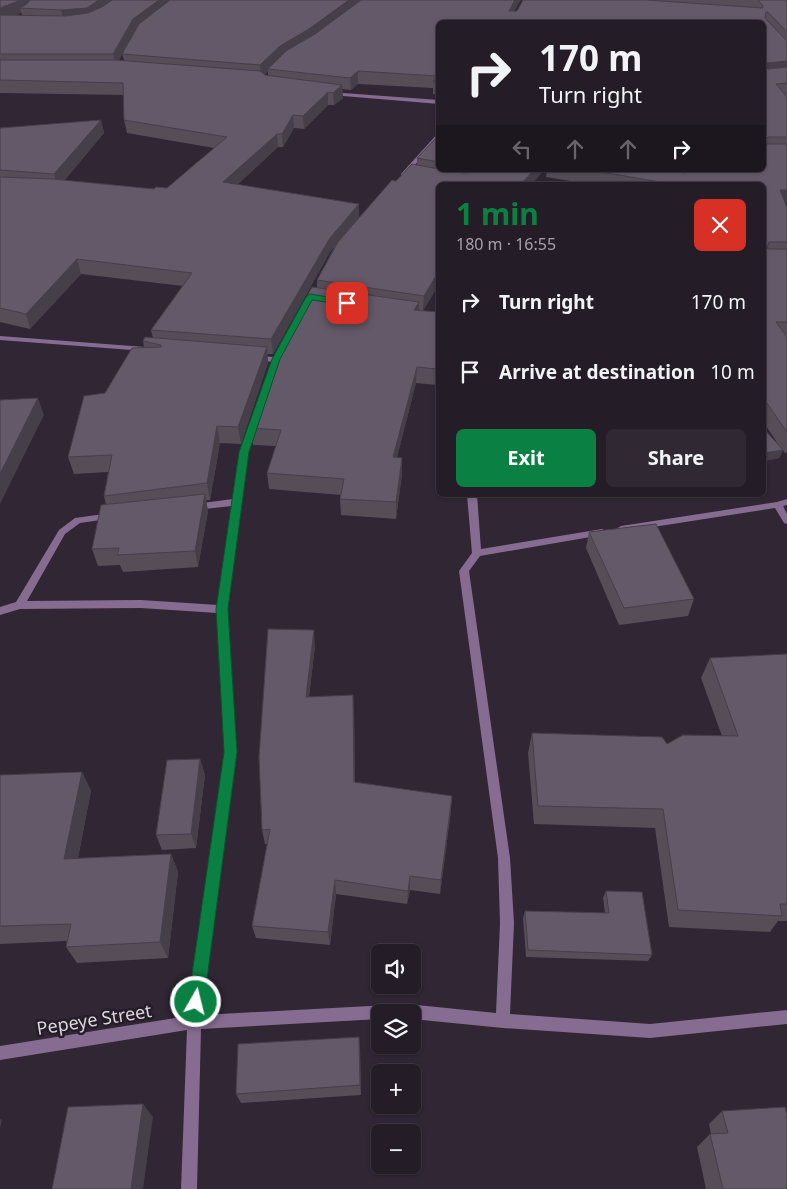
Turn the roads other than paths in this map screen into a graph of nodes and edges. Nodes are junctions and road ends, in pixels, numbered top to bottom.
1 (324, 92) edge
2 (436, 102) edge
3 (436, 138) edge
4 (404, 176) edge
5 (0, 338) edge
6 (158, 350) edge
7 (246, 357) edge
8 (276, 360) edge
9 (260, 406) edge
10 (472, 497) edge
11 (237, 502) junction
12 (787, 502) edge
13 (777, 505) junction
14 (188, 508) edge
15 (118, 515) edge
16 (787, 521) edge
17 (477, 553) junction
18 (20, 605) junction
19 (222, 609) junction
20 (0, 611) edge
21 (787, 1017) edge
22 (503, 1021) junction
23 (194, 1022) junction
24 (0, 1053) edge
25 (189, 1189) edge

1 - 2 street
3 - 4 street
5 - 6 street
7 - 8 street
9 - 11 street
10 - 17 street
11 - 14 street
11 - 19 street
12 - 13 street
13 - 16 street
13 - 17 street
15 - 18 street
17 - 22 street
18 - 19 street
18 - 20 street
19 - 23 street
21 - 22 street, Pepeye Street
22 - 23 street, Pepeye Street
23 - 24 street, Pepeye Street
23 - 25 street

